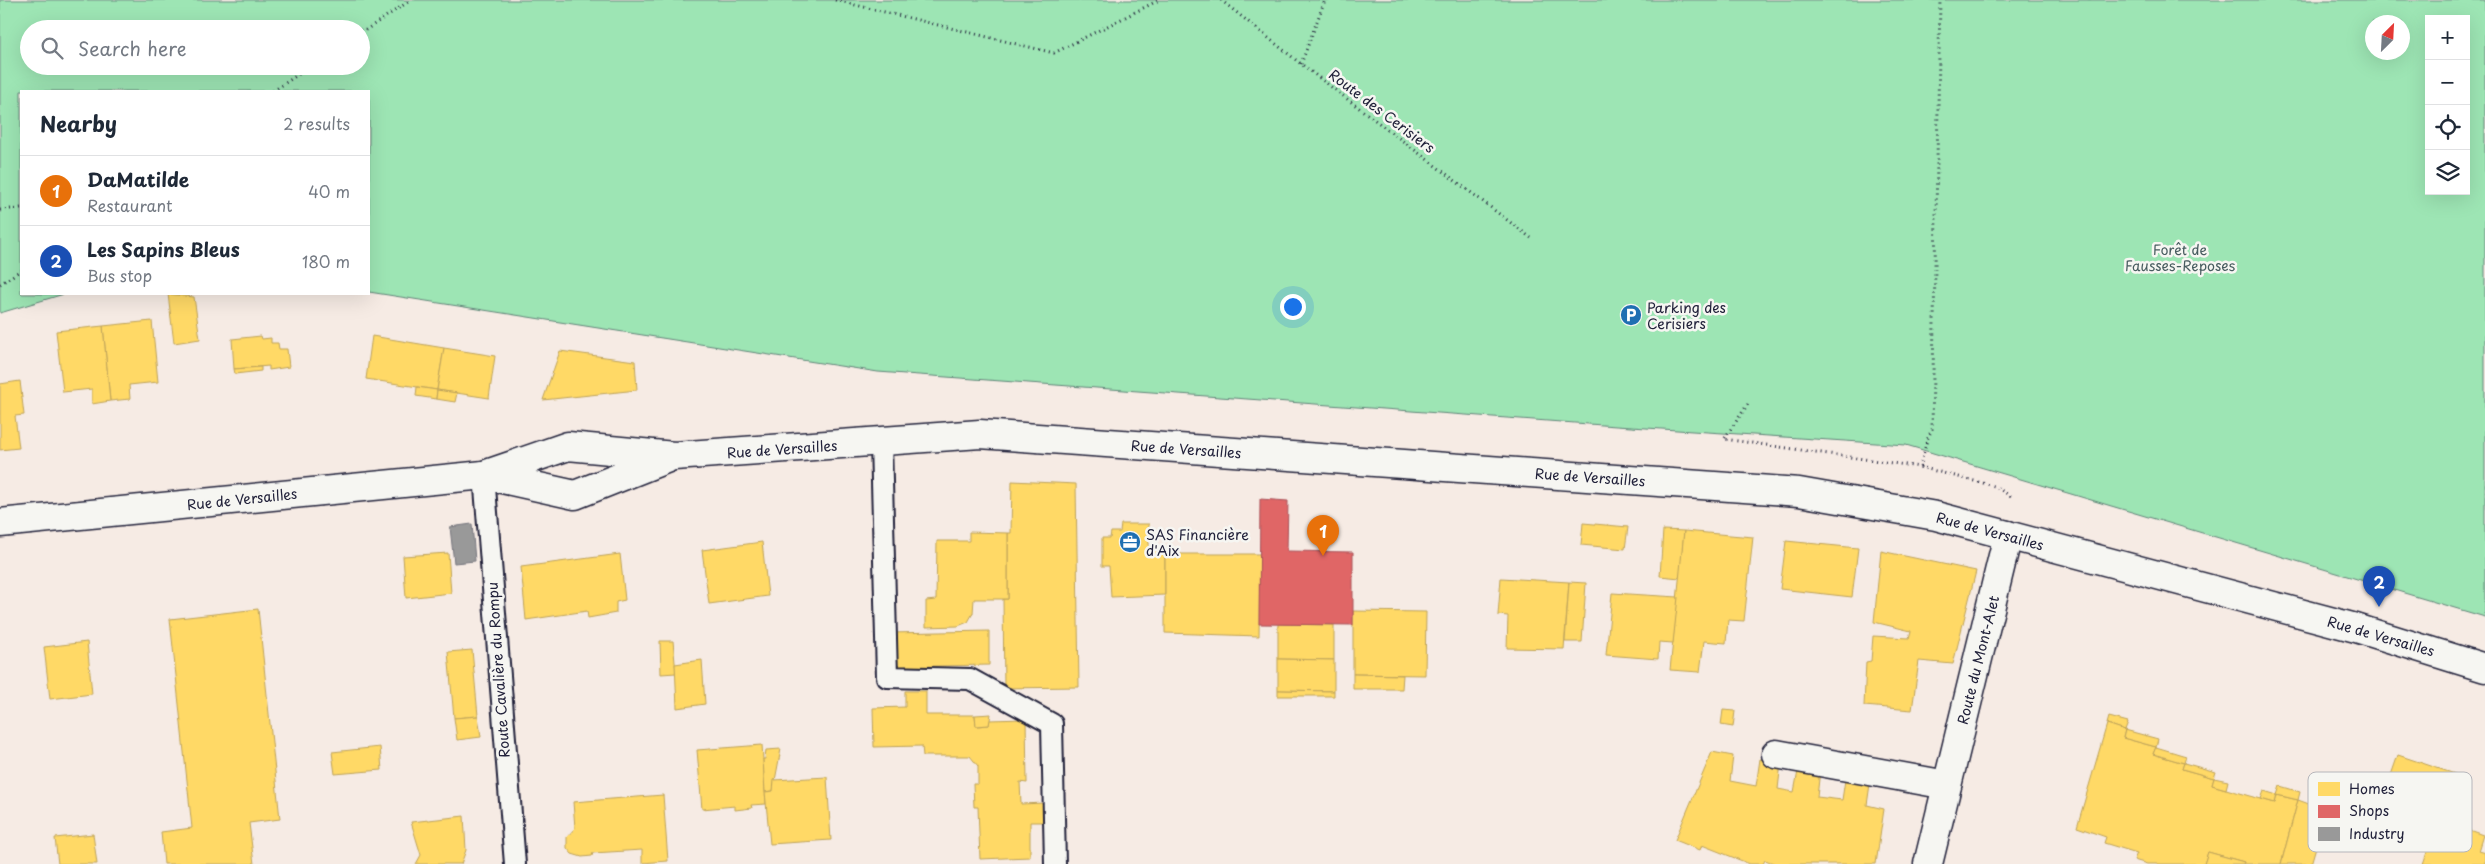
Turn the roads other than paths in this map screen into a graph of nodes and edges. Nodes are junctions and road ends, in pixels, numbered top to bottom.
1 (881, 442) junction
2 (674, 456) junction
3 (484, 475) junction
4 (0, 523) edge
5 (2008, 535) junction
6 (2485, 668) edge
7 (1776, 754) dead end
8 (1947, 785) junction
9 (515, 864) edge
10 (1055, 864) edge
11 (1928, 864) edge

1 - 2 main road, Rue de Versailles
1 - 5 main road, Rue de Versailles
1 - 10 lane
2 - 3 main road, Rue de Versailles
2 - 3 main road, Rue de Versailles
3 - 4 main road, Rue de Versailles
3 - 9 lane, Route Cavalière du Rompu
5 - 6 main road, Rue de Versailles
5 - 8 main road, Route du Mont-Alet
7 - 8 main road
8 - 11 main road, Route du Mont-Alet

